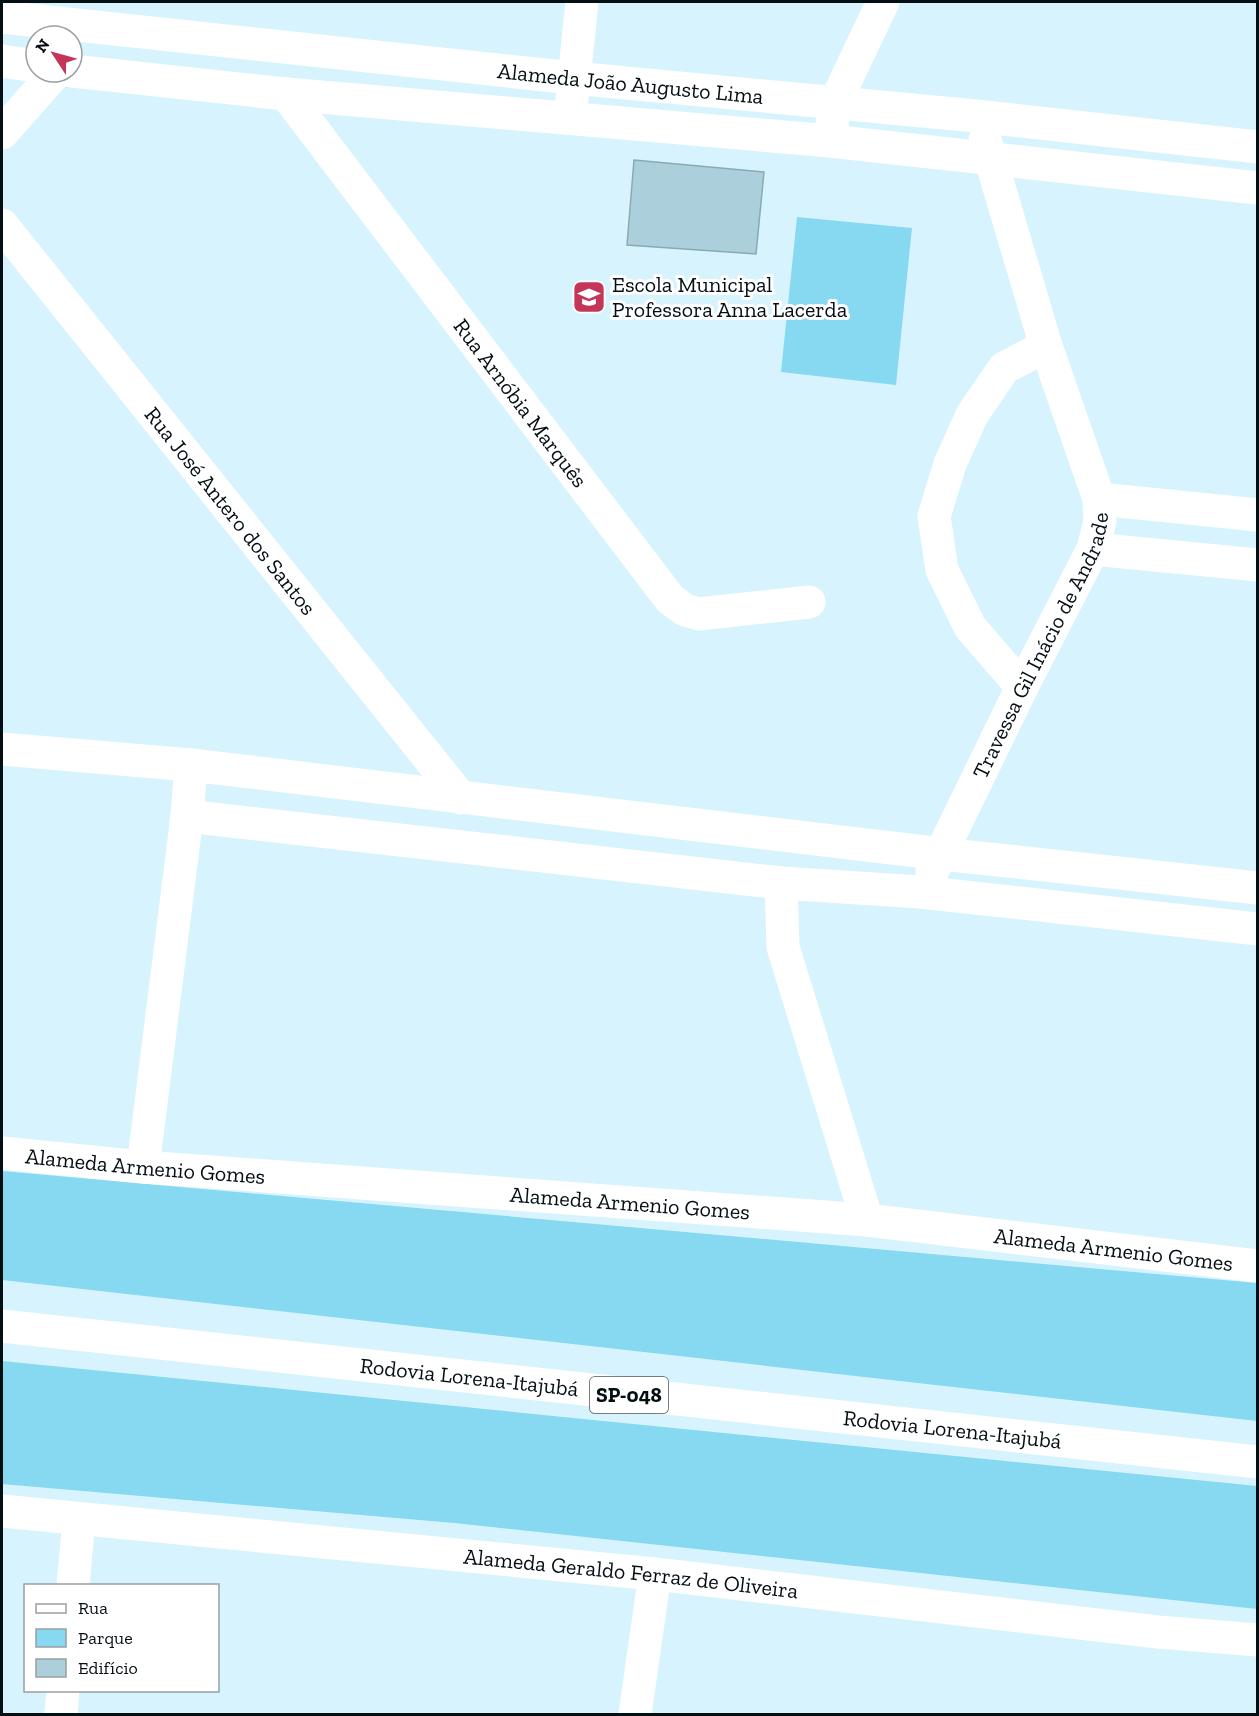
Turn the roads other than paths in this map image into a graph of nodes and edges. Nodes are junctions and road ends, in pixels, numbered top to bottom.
1 (582, 2) edge
2 (883, 2) edge
3 (2, 17) edge
4 (32, 24) edge
5 (84, 36) edge
6 (2, 61) edge
7 (24, 64) edge
8 (84, 72) edge
9 (573, 78) junction
10 (45, 84) edge
11 (286, 94) junction
12 (834, 105) junction
13 (976, 116) junction
14 (570, 118) junction
15 (2, 133) edge
16 (830, 141) junction
17 (1257, 147) edge
18 (993, 159) junction
19 (1257, 188) edge
20 (2, 225) edge
21 (1046, 346) junction
22 (1099, 499) junction
23 (1257, 515) edge
24 (1093, 549) junction
25 (1257, 565) edge
26 (809, 602) dead end
27 (1022, 687) junction
28 (2, 749) edge
29 (191, 765) junction
30 (460, 798) junction
31 (187, 816) junction
32 (942, 854) junction
33 (781, 883) junction
34 (1257, 888) edge
35 (920, 892) junction
36 (1257, 929) edge
37 (2, 1153) edge
38 (143, 1167) junction
39 (867, 1220) junction
40 (1257, 1266) edge
41 (2, 1326) edge
42 (1257, 1462) edge
43 (2, 1511) edge
44 (79, 1520) junction
45 (655, 1574) junction
46 (73, 1584) edge
47 (1257, 1640) edge
48 (63, 1692) edge
49 (61, 1714) edge
50 (635, 1714) edge

1 - 9 main road
2 - 12 main road
3 - 4 main road, Alameda João Augusto Lima
5 - 9 main road, Alameda João Augusto Lima
6 - 7 main road
8 - 11 main road, Alameda João Augusto Lima
9 - 12 main road, Alameda João Augusto Lima
9 - 14 main road
10 - 15 main road
11 - 14 main road, Alameda João Augusto Lima
11 - 26 main road, Rua Arnóbia Marquês
12 - 13 main road, Alameda João Augusto Lima
12 - 16 main road
13 - 17 main road, Alameda João Augusto Lima
13 - 18 main road, Travessa Gil Inácio de Andrade
14 - 16 main road, Alameda João Augusto Lima
16 - 18 main road, Alameda João Augusto Lima
18 - 19 main road, Alameda João Augusto Lima
18 - 21 main road, Travessa Gil Inácio de Andrade
20 - 30 main road, Rua José Antero dos Santos
21 - 22 main road, Travessa Gil Inácio de Andrade
21 - 27 main road
22 - 23 main road
22 - 24 main road, Travessa Gil Inácio de Andrade
24 - 25 main road
24 - 27 main road, Travessa Gil Inácio de Andrade
27 - 32 main road, Travessa Gil Inácio de Andrade
28 - 29 main road
29 - 30 main road
29 - 31 main road
30 - 32 main road
31 - 33 main road
31 - 38 main road
32 - 34 main road
32 - 35 main road, Travessa Gil Inácio de Andrade
33 - 35 main road
33 - 39 main road
35 - 36 main road
37 - 38 main road, Alameda Armenio Gomes
38 - 39 main road, Alameda Armenio Gomes
39 - 40 main road, Alameda Armenio Gomes
41 - 42 main road, Rodovia Lorena-Itajubá / SP-048
43 - 44 main road, Alameda Geraldo Ferraz de Oliveira
44 - 45 main road, Alameda Geraldo Ferraz de Oliveira
44 - 46 main road
45 - 47 main road, Alameda Geraldo Ferraz de Oliveira
45 - 50 main road
48 - 49 main road

